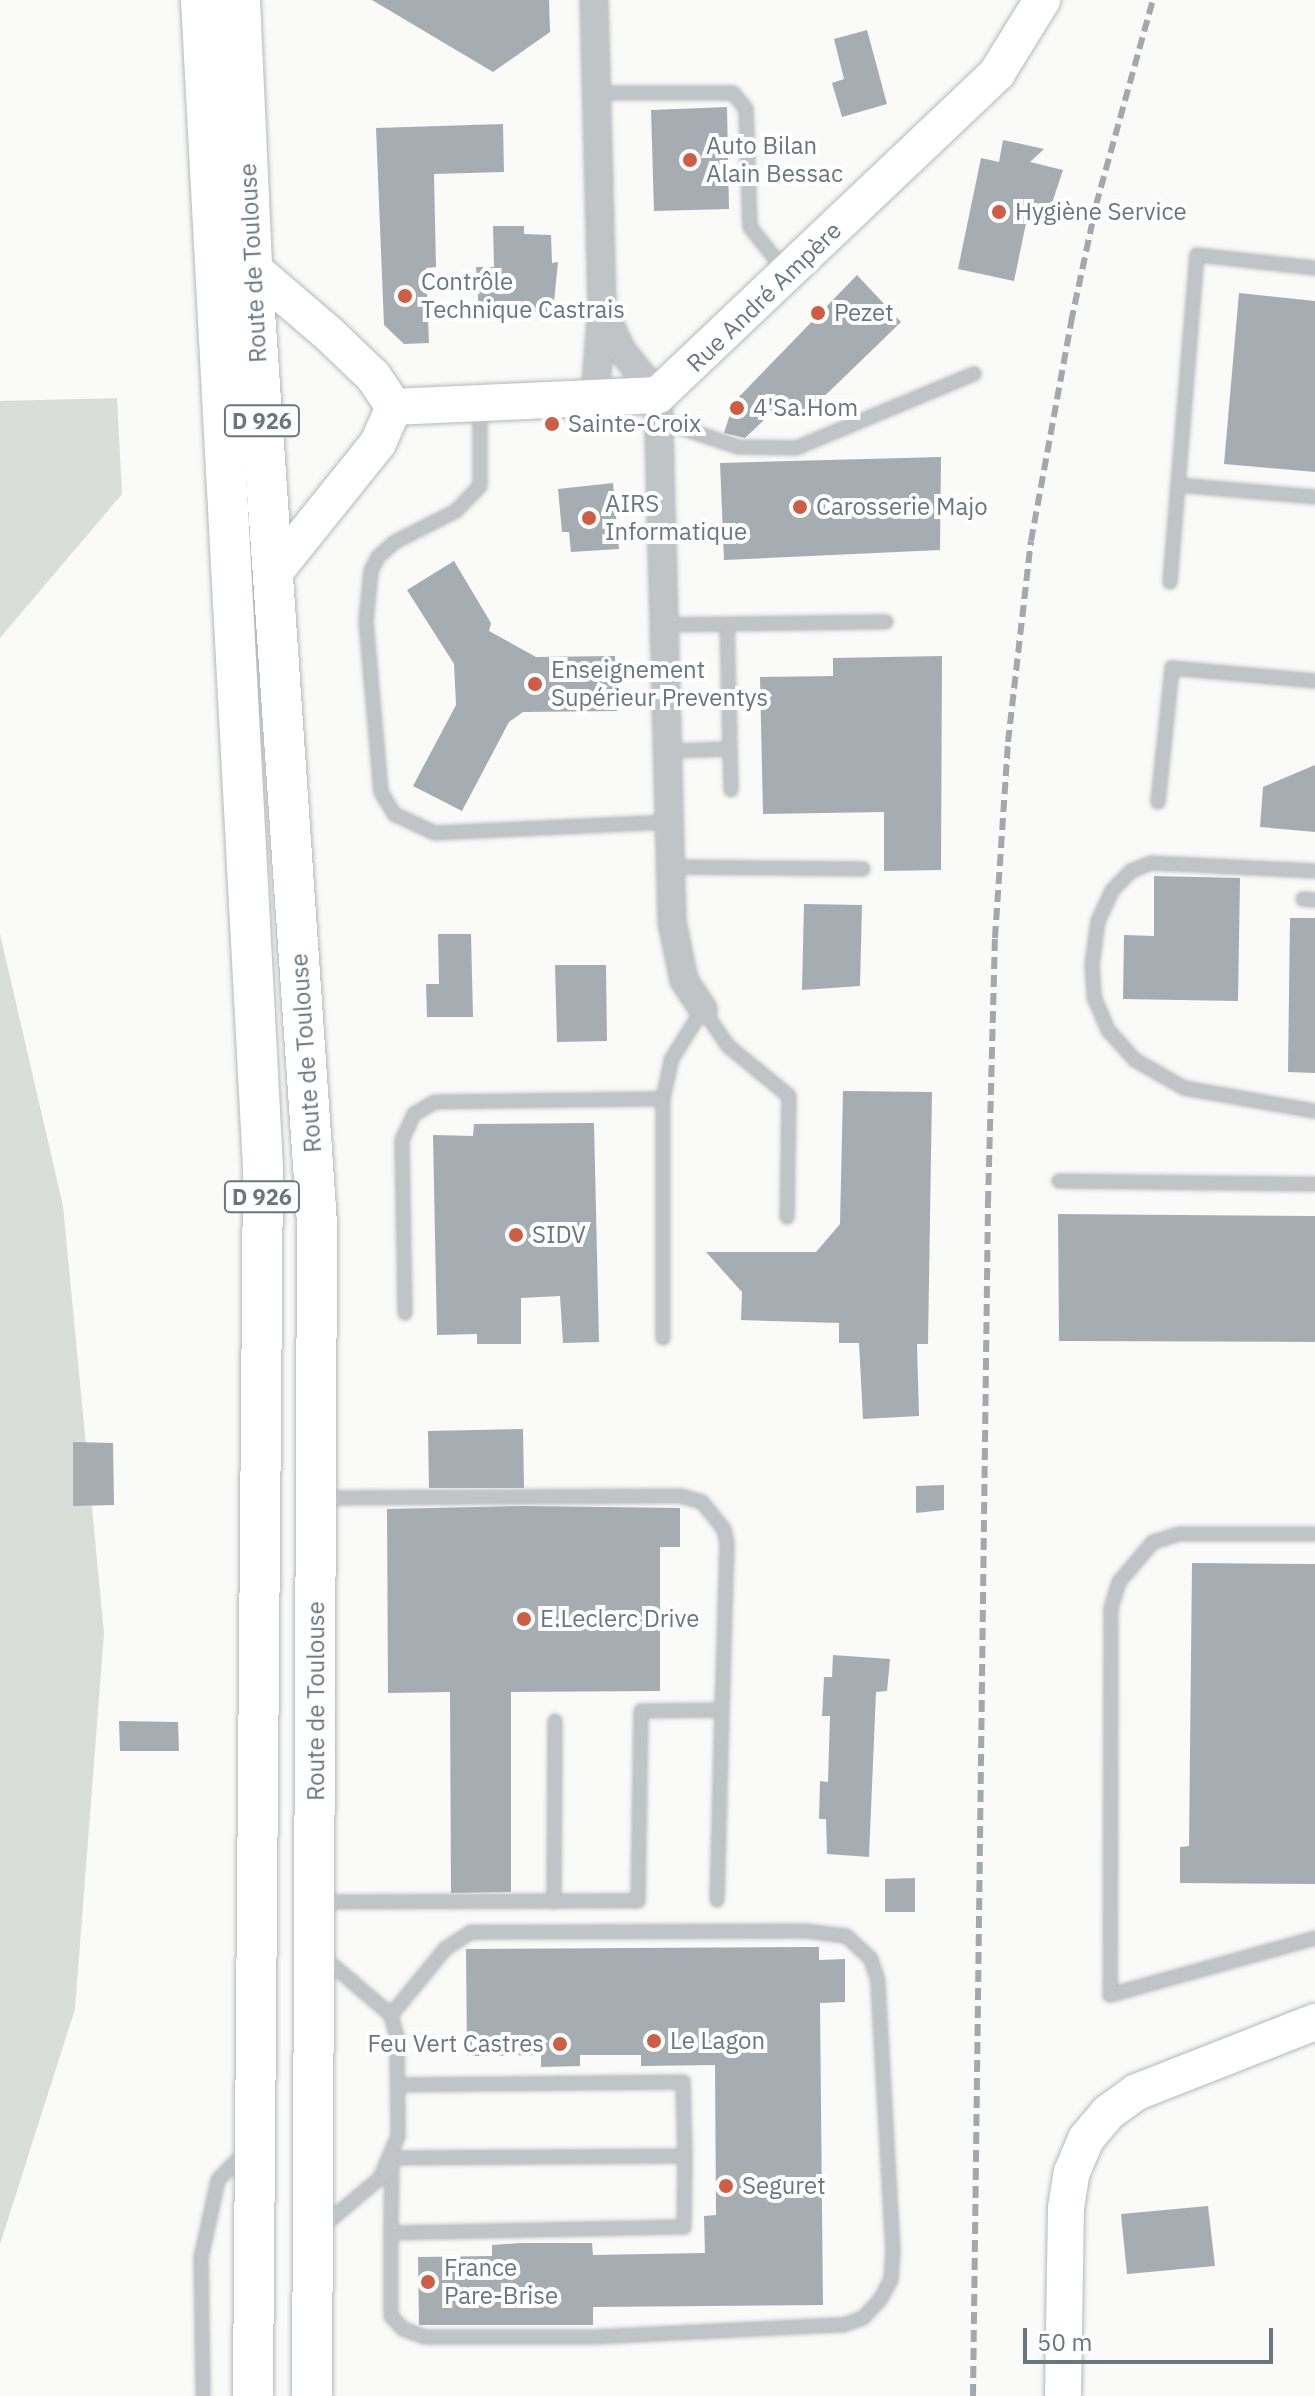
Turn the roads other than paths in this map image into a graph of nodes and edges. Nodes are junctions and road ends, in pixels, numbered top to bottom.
1 (201, 0) edge
2 (240, 0) edge
3 (594, 0) edge
4 (1042, 0) edge
5 (596, 93) junction
6 (252, 268) junction
7 (1315, 268) edge
8 (789, 274) junction
9 (602, 308) junction
10 (974, 374) dead end
11 (595, 397) junction
12 (480, 403) junction
13 (394, 407) junction
14 (658, 407) junction
15 (1178, 485) junction
16 (1315, 497) edge
17 (273, 574) junction
18 (1170, 582) dead end
19 (886, 622) dead end
20 (727, 624) junction
21 (664, 625) junction
22 (1315, 681) edge
23 (730, 749) junction
24 (668, 751) junction
25 (731, 790) dead end
26 (1158, 802) dead end
27 (669, 822) junction
28 (670, 867) junction
29 (863, 869) dead end
30 (1315, 871) edge
31 (703, 1009) junction
32 (663, 1099) junction
33 (1315, 1111) edge
34 (1059, 1181) dead end
35 (1315, 1184) edge
36 (787, 1217) dead end
37 (405, 1313) dead end
38 (663, 1338) dead end
39 (316, 1498) junction
40 (1315, 1534) edge
41 (722, 1710) junction
42 (555, 1721) dead end
43 (717, 1900) dead end
44 (316, 1902) junction
45 (554, 1902) junction
46 (1315, 1938) edge
47 (315, 1949) junction
48 (391, 2015) junction
49 (1315, 2022) edge
50 (398, 2085) junction
51 (253, 2144) junction
52 (685, 2156) junction
53 (392, 2158) junction
54 (391, 2233) junction
55 (313, 2237) junction
56 (203, 2396) edge
57 (253, 2396) edge
58 (312, 2396) edge
59 (1063, 2396) edge

1 - 51 main road, Route de Toulouse / D 926
2 - 6 main road, Route de Toulouse / D 926
3 - 5 street
4 - 8 main road, Rue André Ampère
5 - 8 lane
5 - 9 street
6 - 13 main road
6 - 17 main road, Route de Toulouse / D 926
7 - 15 lane
8 - 14 main road, Rue André Ampère
9 - 11 street
9 - 14 street
10 - 14 lane
11 - 12 main road
11 - 14 main road
12 - 13 main road
12 - 27 lane
13 - 17 main road
14 - 21 street
15 - 16 lane
15 - 18 lane
17 - 39 main road, Route de Toulouse / D 926
19 - 20 lane
20 - 21 lane
20 - 23 lane
21 - 24 street
22 - 26 lane
23 - 24 lane
23 - 25 lane
24 - 27 street
27 - 28 street
28 - 29 lane
28 - 31 street
30 - 33 lane
31 - 32 lane
31 - 36 lane
32 - 37 lane
32 - 38 lane
34 - 35 lane
39 - 41 lane
39 - 44 main road, Route de Toulouse / D 926
40 - 46 lane
41 - 43 lane
41 - 45 lane
42 - 45 lane
44 - 45 lane
44 - 47 main road, Route de Toulouse / D 926
47 - 48 lane
47 - 55 main road, Route de Toulouse / D 926
48 - 50 lane
48 - 54 lane
49 - 59 main road
50 - 52 lane
50 - 53 lane
51 - 56 lane
51 - 57 main road, Route de Toulouse / D 926
52 - 53 lane
52 - 54 lane
53 - 54 lane
53 - 55 lane
55 - 58 main road, Route de Toulouse / D 926

